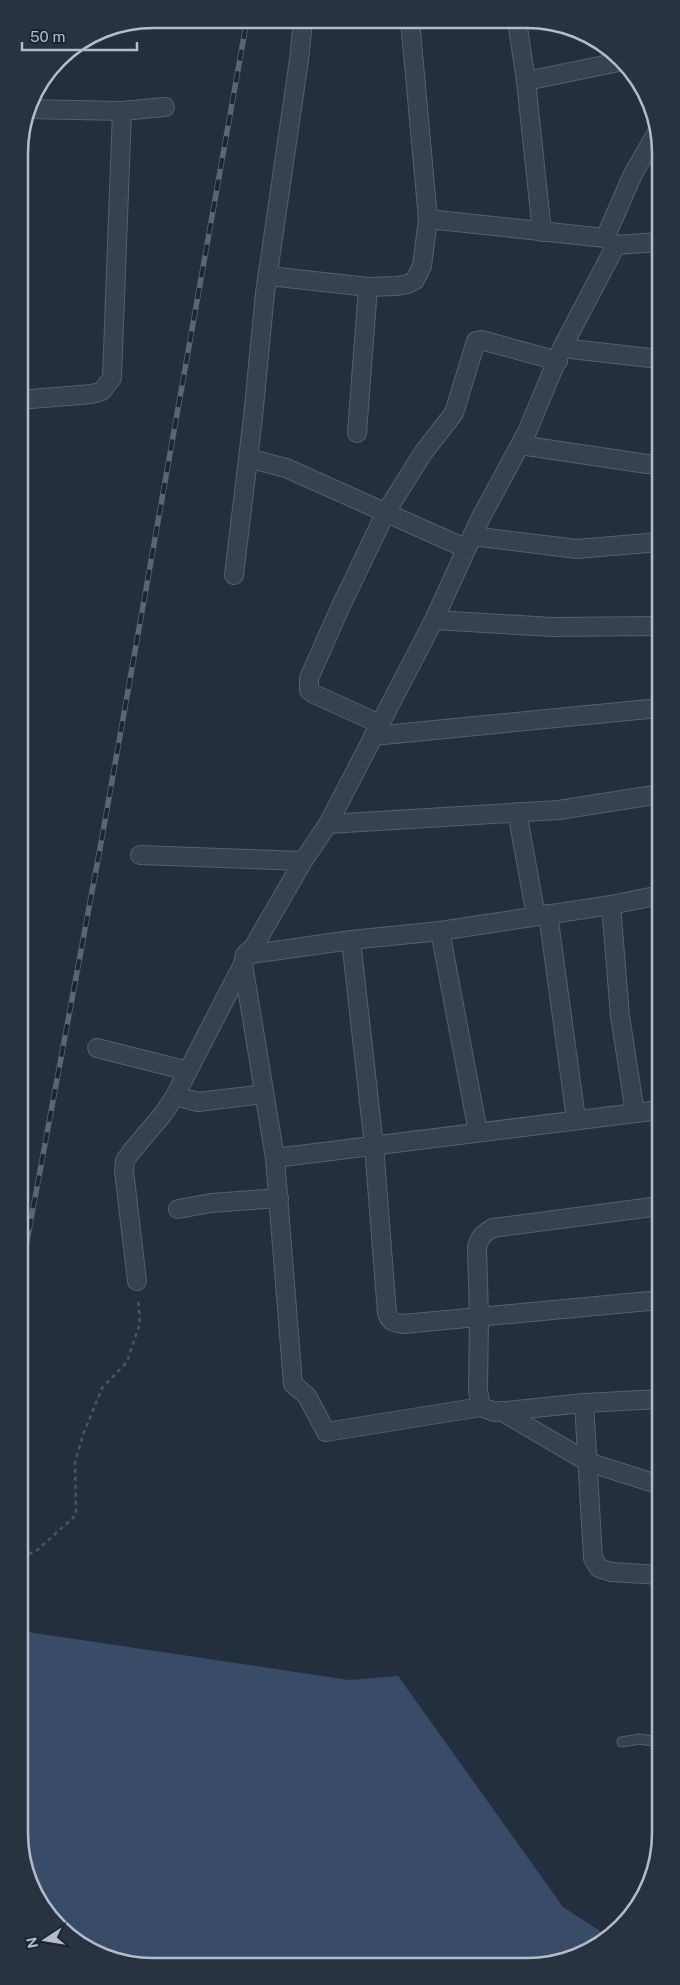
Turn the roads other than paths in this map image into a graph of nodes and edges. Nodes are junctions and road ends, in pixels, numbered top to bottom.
1 (302, 28) edge
2 (411, 28) edge
3 (517, 28) edge
4 (612, 60) edge
5 (526, 81) junction
6 (165, 107) dead end
7 (35, 109) edge
8 (122, 111) junction
9 (652, 142) edge
10 (428, 218) junction
11 (542, 232) junction
12 (610, 242) junction
13 (652, 242) edge
14 (269, 276) junction
15 (368, 287) junction
16 (560, 354) junction
17 (652, 359) edge
18 (28, 399) edge
19 (357, 433) dead end
20 (520, 445) junction
21 (248, 458) junction
22 (652, 464) edge
23 (386, 512) junction
24 (469, 542) junction
25 (652, 543) edge
26 (234, 575) dead end
27 (434, 620) junction
28 (652, 626) edge
29 (652, 709) edge
30 (377, 730) junction
31 (652, 795) edge
32 (517, 812) junction
33 (328, 824) junction
34 (140, 855) dead end
35 (303, 861) junction
36 (652, 897) edge
37 (611, 905) junction
38 (542, 915) junction
39 (440, 931) junction
40 (351, 940) junction
41 (244, 959) junction
42 (97, 1048) dead end
43 (188, 1071) junction
44 (264, 1094) junction
45 (175, 1096) junction
46 (652, 1111) edge
47 (635, 1113) junction
48 (576, 1120) junction
49 (478, 1132) junction
50 (374, 1146) junction
51 (275, 1158) junction
52 (279, 1198) junction
53 (652, 1207) edge
54 (178, 1209) dead end
55 (137, 1281) road end
56 (652, 1301) edge
57 (479, 1316) junction
58 (652, 1399) edge
59 (584, 1403) junction
60 (481, 1407) junction
61 (501, 1411) junction
62 (588, 1462) junction
63 (652, 1482) edge
64 (652, 1574) edge
65 (652, 1741) edge
66 (622, 1742) dead end

1 - 14 street
2 - 10 street
3 - 5 street
4 - 5 street
5 - 11 street
6 - 8 street
7 - 8 street
8 - 18 street
9 - 12 street
10 - 11 street
10 - 15 street
11 - 12 street
12 - 13 street
12 - 16 street
14 - 15 street
14 - 21 street
15 - 19 street
16 - 17 street
16 - 20 street
16 - 23 street
20 - 22 street
20 - 24 street
21 - 23 street
21 - 26 street
23 - 24 street
23 - 30 street
24 - 25 street
24 - 27 street
27 - 28 street
27 - 30 street
29 - 30 street
30 - 33 street
31 - 32 street
32 - 33 street
32 - 38 street
33 - 35 street
34 - 35 street
35 - 41 street
36 - 37 street
37 - 38 street
37 - 47 street
38 - 39 street
38 - 48 street
39 - 40 street
39 - 49 street
40 - 41 street
40 - 50 street
41 - 43 street
41 - 44 street
42 - 43 street
43 - 45 street
44 - 45 street
44 - 51 street
45 - 55 street
46 - 47 street
47 - 48 street
48 - 49 street
49 - 50 street
50 - 51 street
50 - 57 street
51 - 52 street
52 - 54 street
52 - 60 street
53 - 57 street
56 - 57 street
57 - 60 street
58 - 59 street
59 - 61 street
59 - 62 street
60 - 61 street
61 - 62 street
62 - 63 street
62 - 64 street
65 - 66 lane

